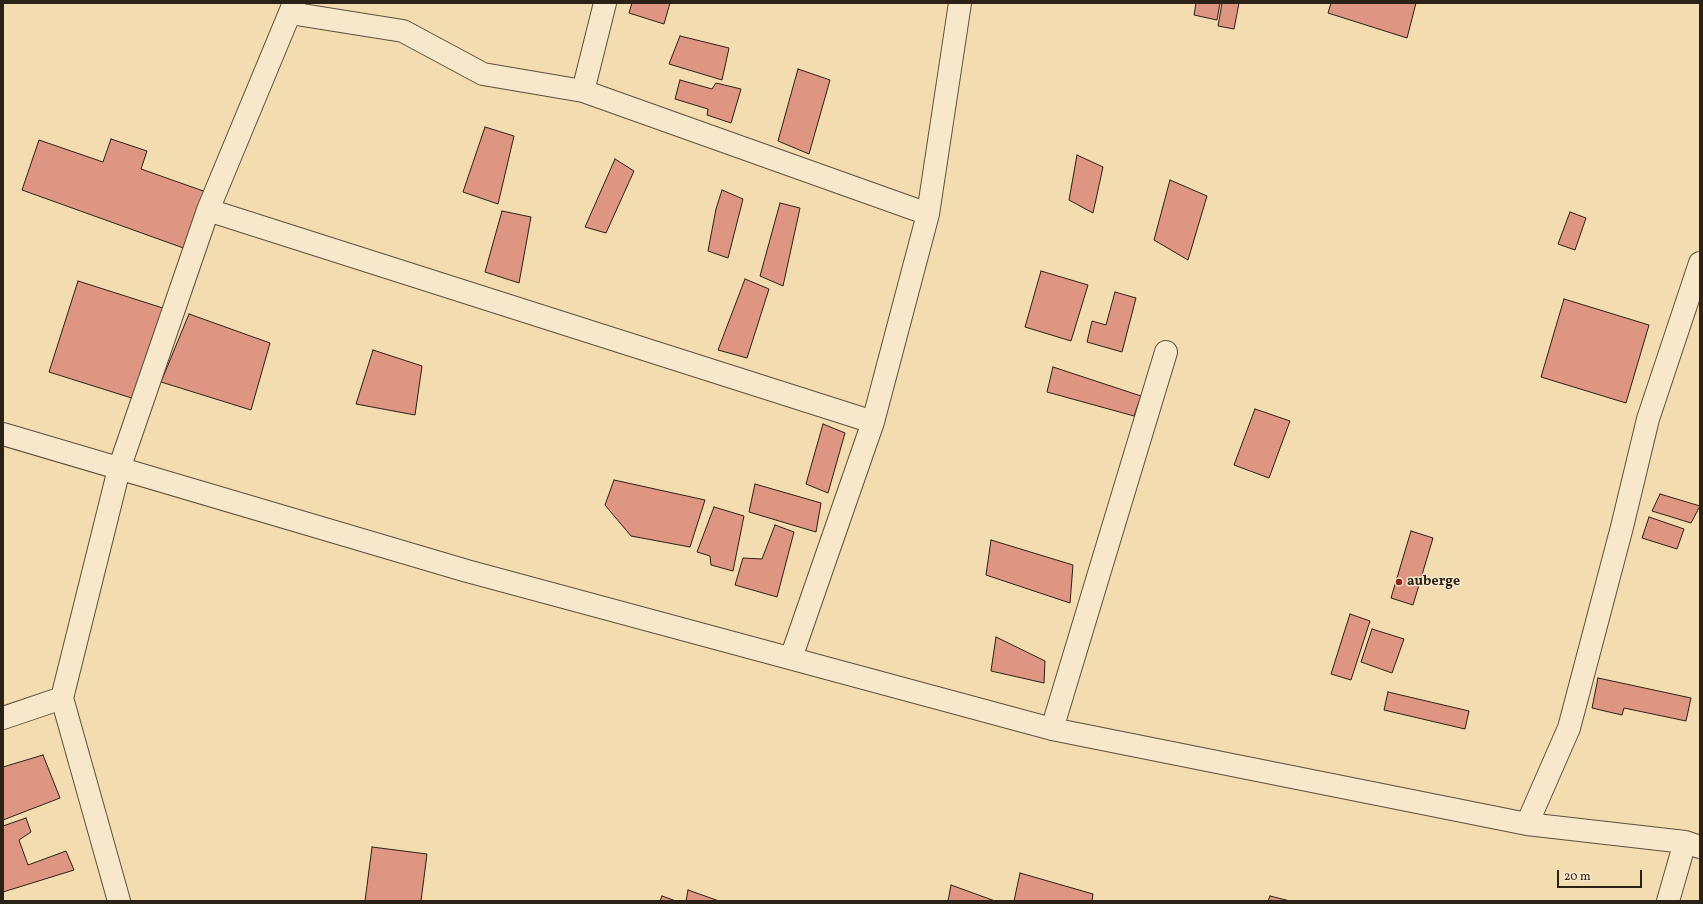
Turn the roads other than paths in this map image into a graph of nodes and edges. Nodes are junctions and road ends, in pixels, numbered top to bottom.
1 (605, 3) edge
2 (960, 3) edge
3 (292, 8) edge
4 (583, 91) junction
5 (208, 210) junction
6 (928, 214) junction
7 (1700, 263) edge
8 (1166, 352) dead end
9 (873, 422) junction
10 (3, 434) edge
11 (119, 469) junction
12 (791, 658) junction
13 (62, 698) junction
14 (3, 718) edge
15 (1052, 730) junction
16 (1527, 824) junction
17 (1692, 845) edge
18 (120, 901) edge
19 (1668, 901) edge

1 - 4 street
2 - 6 street
3 - 4 street
3 - 5 street
4 - 6 street
5 - 9 street
5 - 11 street
6 - 9 street
7 - 16 street
8 - 15 street
9 - 12 street
10 - 11 street
11 - 12 street
11 - 13 street
12 - 15 street
13 - 14 street
13 - 18 street
15 - 16 street
16 - 17 street
17 - 19 street

